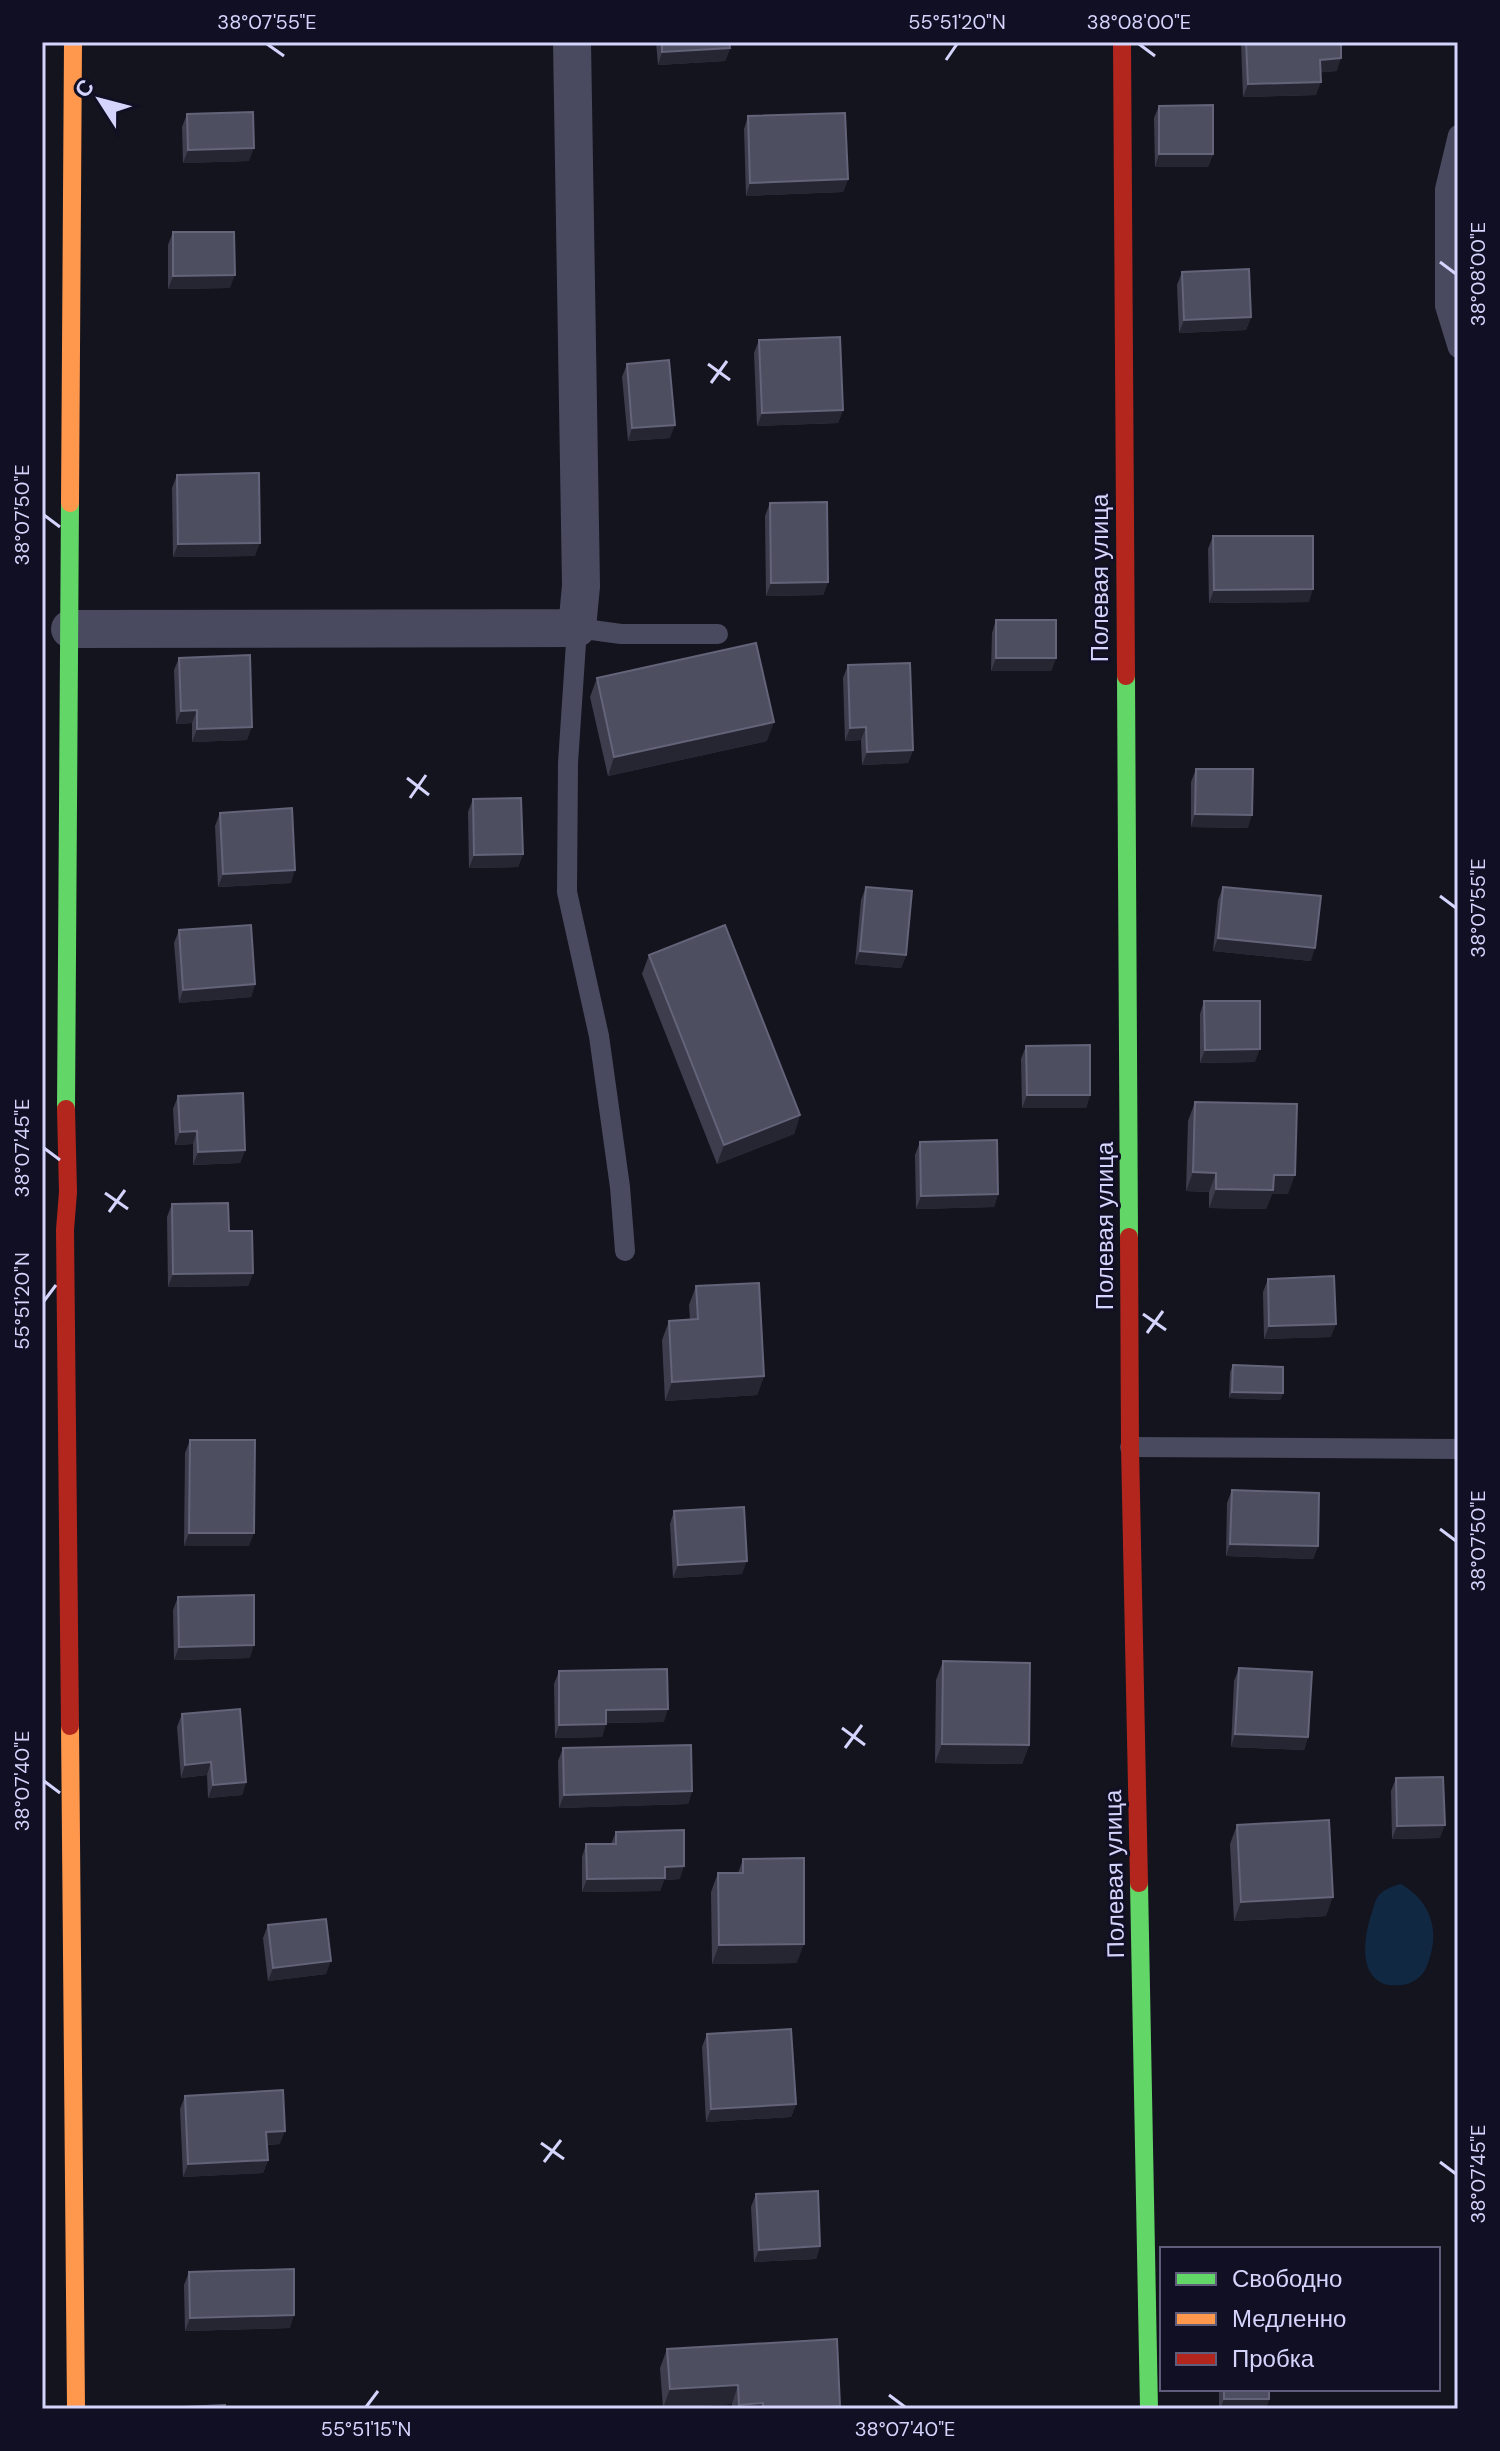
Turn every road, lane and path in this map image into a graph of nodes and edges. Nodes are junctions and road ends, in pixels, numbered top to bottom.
1 (73, 42) edge
2 (572, 42) edge
3 (1122, 42) edge
4 (1458, 135) edge
5 (1458, 348) edge
6 (577, 628) junction
7 (70, 629) junction
8 (718, 634) dead end
9 (54, 1160) edge
10 (42, 1229) edge
11 (65, 1230) junction
12 (625, 1251) dead end
13 (1130, 1447) junction
14 (1458, 1449) edge
15 (76, 2409) edge
16 (1149, 2409) edge

1 - 7 main road
2 - 6 street
3 - 13 main road, Полевая улица
4 - 5 lane
6 - 7 street
6 - 8 lane
6 - 12 lane
7 - 9 main road
9 - 11 main road
10 - 11 lane
11 - 15 main road
13 - 14 lane
13 - 16 main road, Полевая улица

